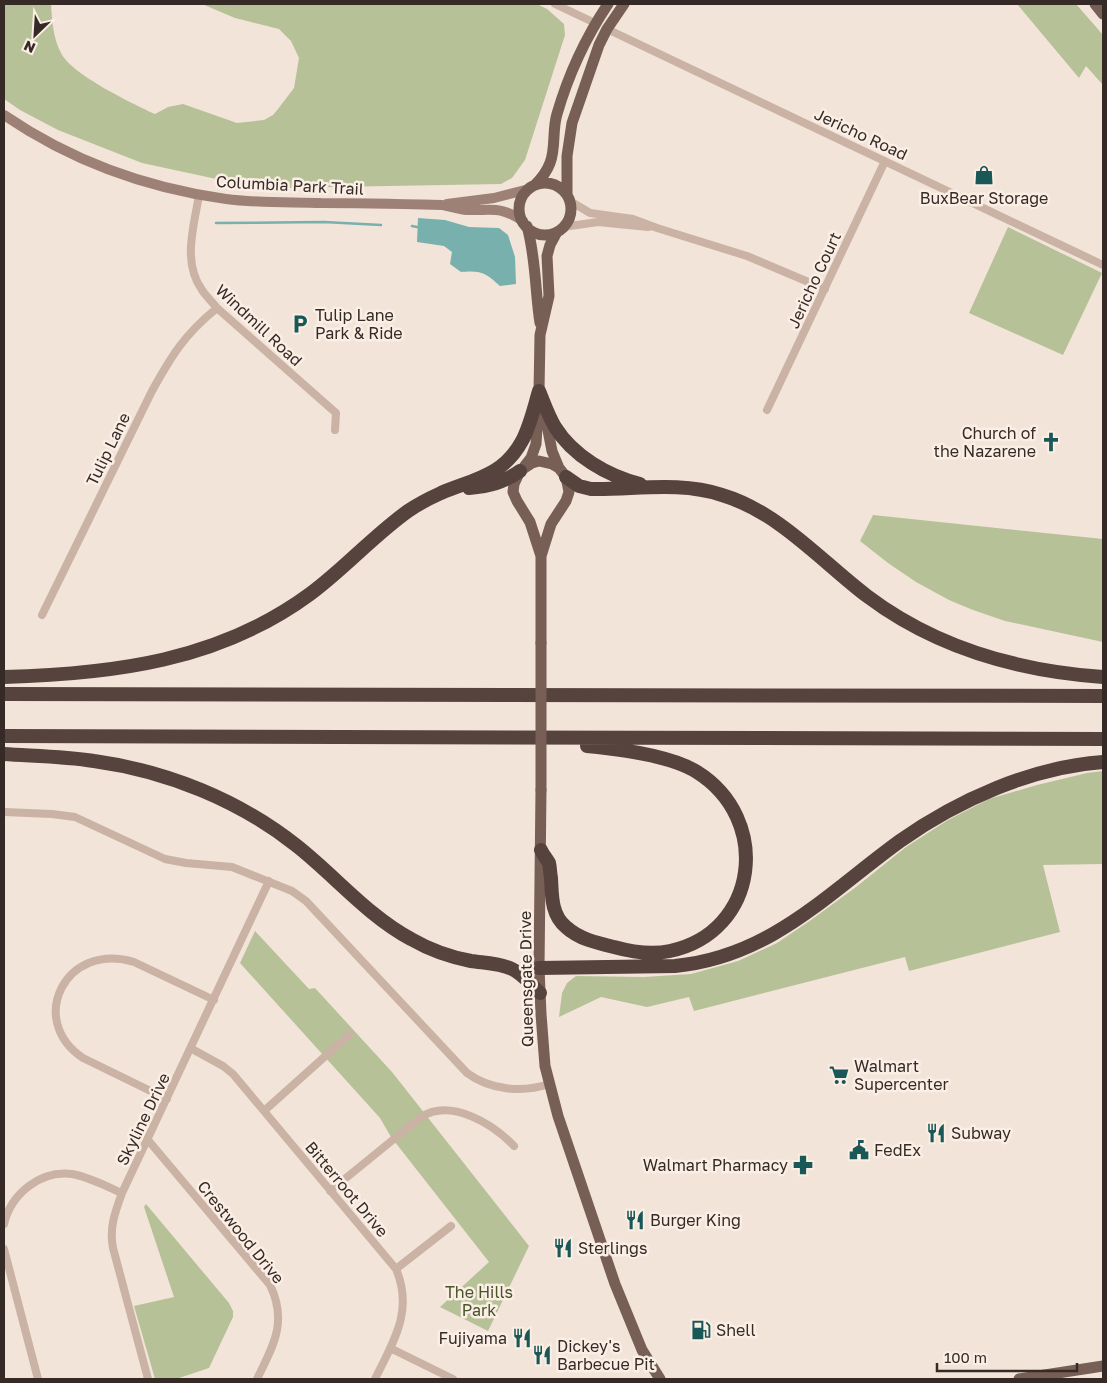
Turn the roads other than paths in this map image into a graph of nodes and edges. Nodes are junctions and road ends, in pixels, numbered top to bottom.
1 (555, 4) edge
2 (608, 4) edge
3 (624, 4) edge
4 (1095, 4) edge
5 (1103, 14) edge
6 (595, 23) junction
7 (607, 29) junction
8 (592, 64) junction
9 (4, 115) edge
10 (885, 161) junction
11 (532, 187) junction
12 (199, 195) junction
13 (568, 197) junction
14 (442, 205) junction
15 (525, 224) junction
16 (657, 228) junction
17 (560, 230) junction
18 (1103, 264) edge
19 (825, 289) junction
20 (217, 308) junction
21 (540, 326) junction
22 (539, 391) junction
23 (767, 410) dead end
24 (335, 430) dead end
25 (522, 469) junction
26 (563, 473) junction
27 (648, 486) junction
28 (441, 493) junction
29 (541, 556) junction
30 (42, 615) dead end
31 (4, 677) edge
32 (1103, 678) edge
33 (4, 694) edge
34 (1103, 696) edge
35 (4, 736) edge
36 (487, 738) junction
37 (1103, 739) edge
38 (4, 754) edge
39 (1103, 762) edge
40 (4, 812) edge
41 (540, 850) junction
42 (269, 881) junction
43 (540, 968) junction
44 (540, 994) junction
45 (214, 1000) junction
46 (350, 1034) dead end
47 (192, 1049) junction
48 (549, 1084) junction
49 (167, 1098) junction
50 (264, 1110) junction
51 (148, 1140) junction
52 (514, 1146) dead end
53 (330, 1191) junction
54 (122, 1193) junction
55 (4, 1224) edge
56 (451, 1226) dead end
57 (4, 1249) edge
58 (396, 1269) junction
59 (390, 1348) junction
60 (1103, 1366) edge
61 (38, 1379) edge
62 (148, 1379) edge
63 (257, 1379) edge
64 (375, 1379) edge
65 (454, 1379) edge
66 (660, 1379) edge
67 (1019, 1379) edge

1 - 6 street
2 - 6 main road
3 - 7 main road
4 - 5 main road
6 - 8 main road
6 - 11 main road
7 - 8 main road
7 - 10 street, Jericho Road
8 - 13 main road
9 - 12 main road, Columbia Park Trail
10 - 18 street, Jericho Road
10 - 19 street, Jericho Court
11 - 13 main road
11 - 14 main road, Columbia Park Trail
11 - 15 main road
12 - 14 main road, Columbia Park Trail
12 - 20 street, Windmill Road
13 - 16 street
13 - 17 main road
14 - 15 main road, Columbia Park Trail
15 - 17 main road
15 - 21 main road
16 - 17 street
16 - 19 street
17 - 21 main road
19 - 23 street, Jericho Court
20 - 24 street, Windmill Road
20 - 30 street, Tulip Lane
21 - 22 main road
22 - 25 main road
22 - 26 main road
22 - 27 highway
22 - 28 highway
25 - 26 main road
25 - 28 highway
25 - 29 main road
26 - 27 highway
26 - 29 main road
27 - 32 highway
28 - 31 highway
29 - 41 main road, Queensgate Drive, bridge
33 - 34 highway
35 - 36 highway
36 - 37 highway
36 - 41 highway
38 - 44 highway
39 - 43 highway
40 - 42 street
41 - 43 main road, Queensgate Drive
42 - 45 street, Skyline Drive
42 - 48 street
43 - 44 main road, Queensgate Drive
44 - 48 main road, Queensgate Drive
45 - 47 street, Skyline Drive
45 - 49 street
46 - 50 street
47 - 49 street, Skyline Drive
47 - 50 street, Bitterroot Drive
48 - 66 main road, Queensgate Drive
49 - 51 street, Skyline Drive
50 - 53 street, Bitterroot Drive
51 - 54 street, Skyline Drive
51 - 63 street, Crestwood Drive
52 - 53 street
53 - 58 street, Bitterroot Drive
54 - 55 street
54 - 62 street, Skyline Drive
56 - 58 street
57 - 61 street
58 - 59 street, Bitterroot Drive
59 - 64 street, Bitterroot Drive
59 - 65 street
60 - 67 main road

